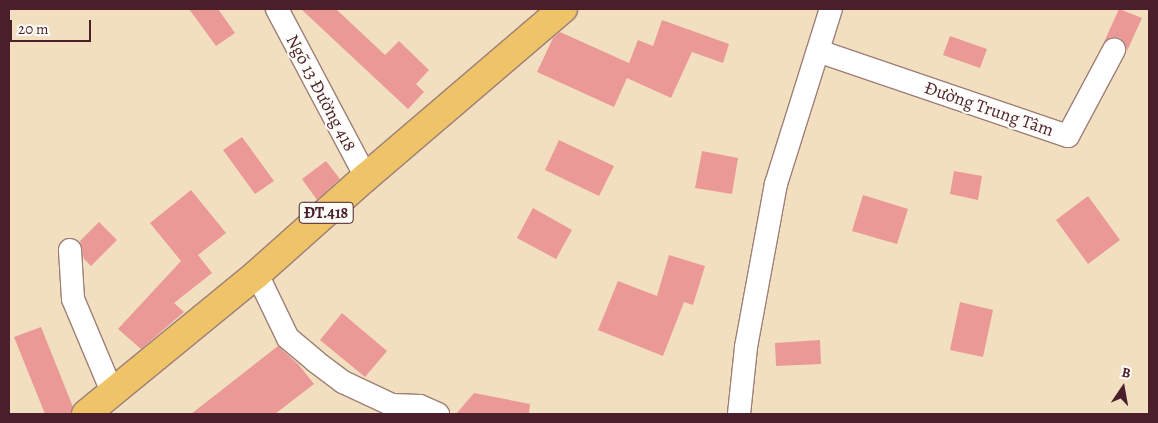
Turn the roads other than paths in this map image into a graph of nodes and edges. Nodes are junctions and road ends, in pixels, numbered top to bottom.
1 (277, 9) edge
2 (563, 9) edge
3 (830, 9) edge
4 (1114, 50) dead end
5 (818, 52) junction
6 (366, 177) junction
7 (70, 250) dead end
8 (257, 274) junction
9 (112, 392) junction
10 (86, 414) edge
11 (438, 414) edge
12 (738, 414) edge

1 - 6 street, Ngõ 13 Đường 418
2 - 6 main road, ĐT.418
3 - 5 street
4 - 5 street, Đường Trung Tâm
5 - 12 street
6 - 8 main road, ĐT.418
7 - 9 street
8 - 9 main road, ĐT.418
8 - 11 street
9 - 10 main road, ĐT.418

